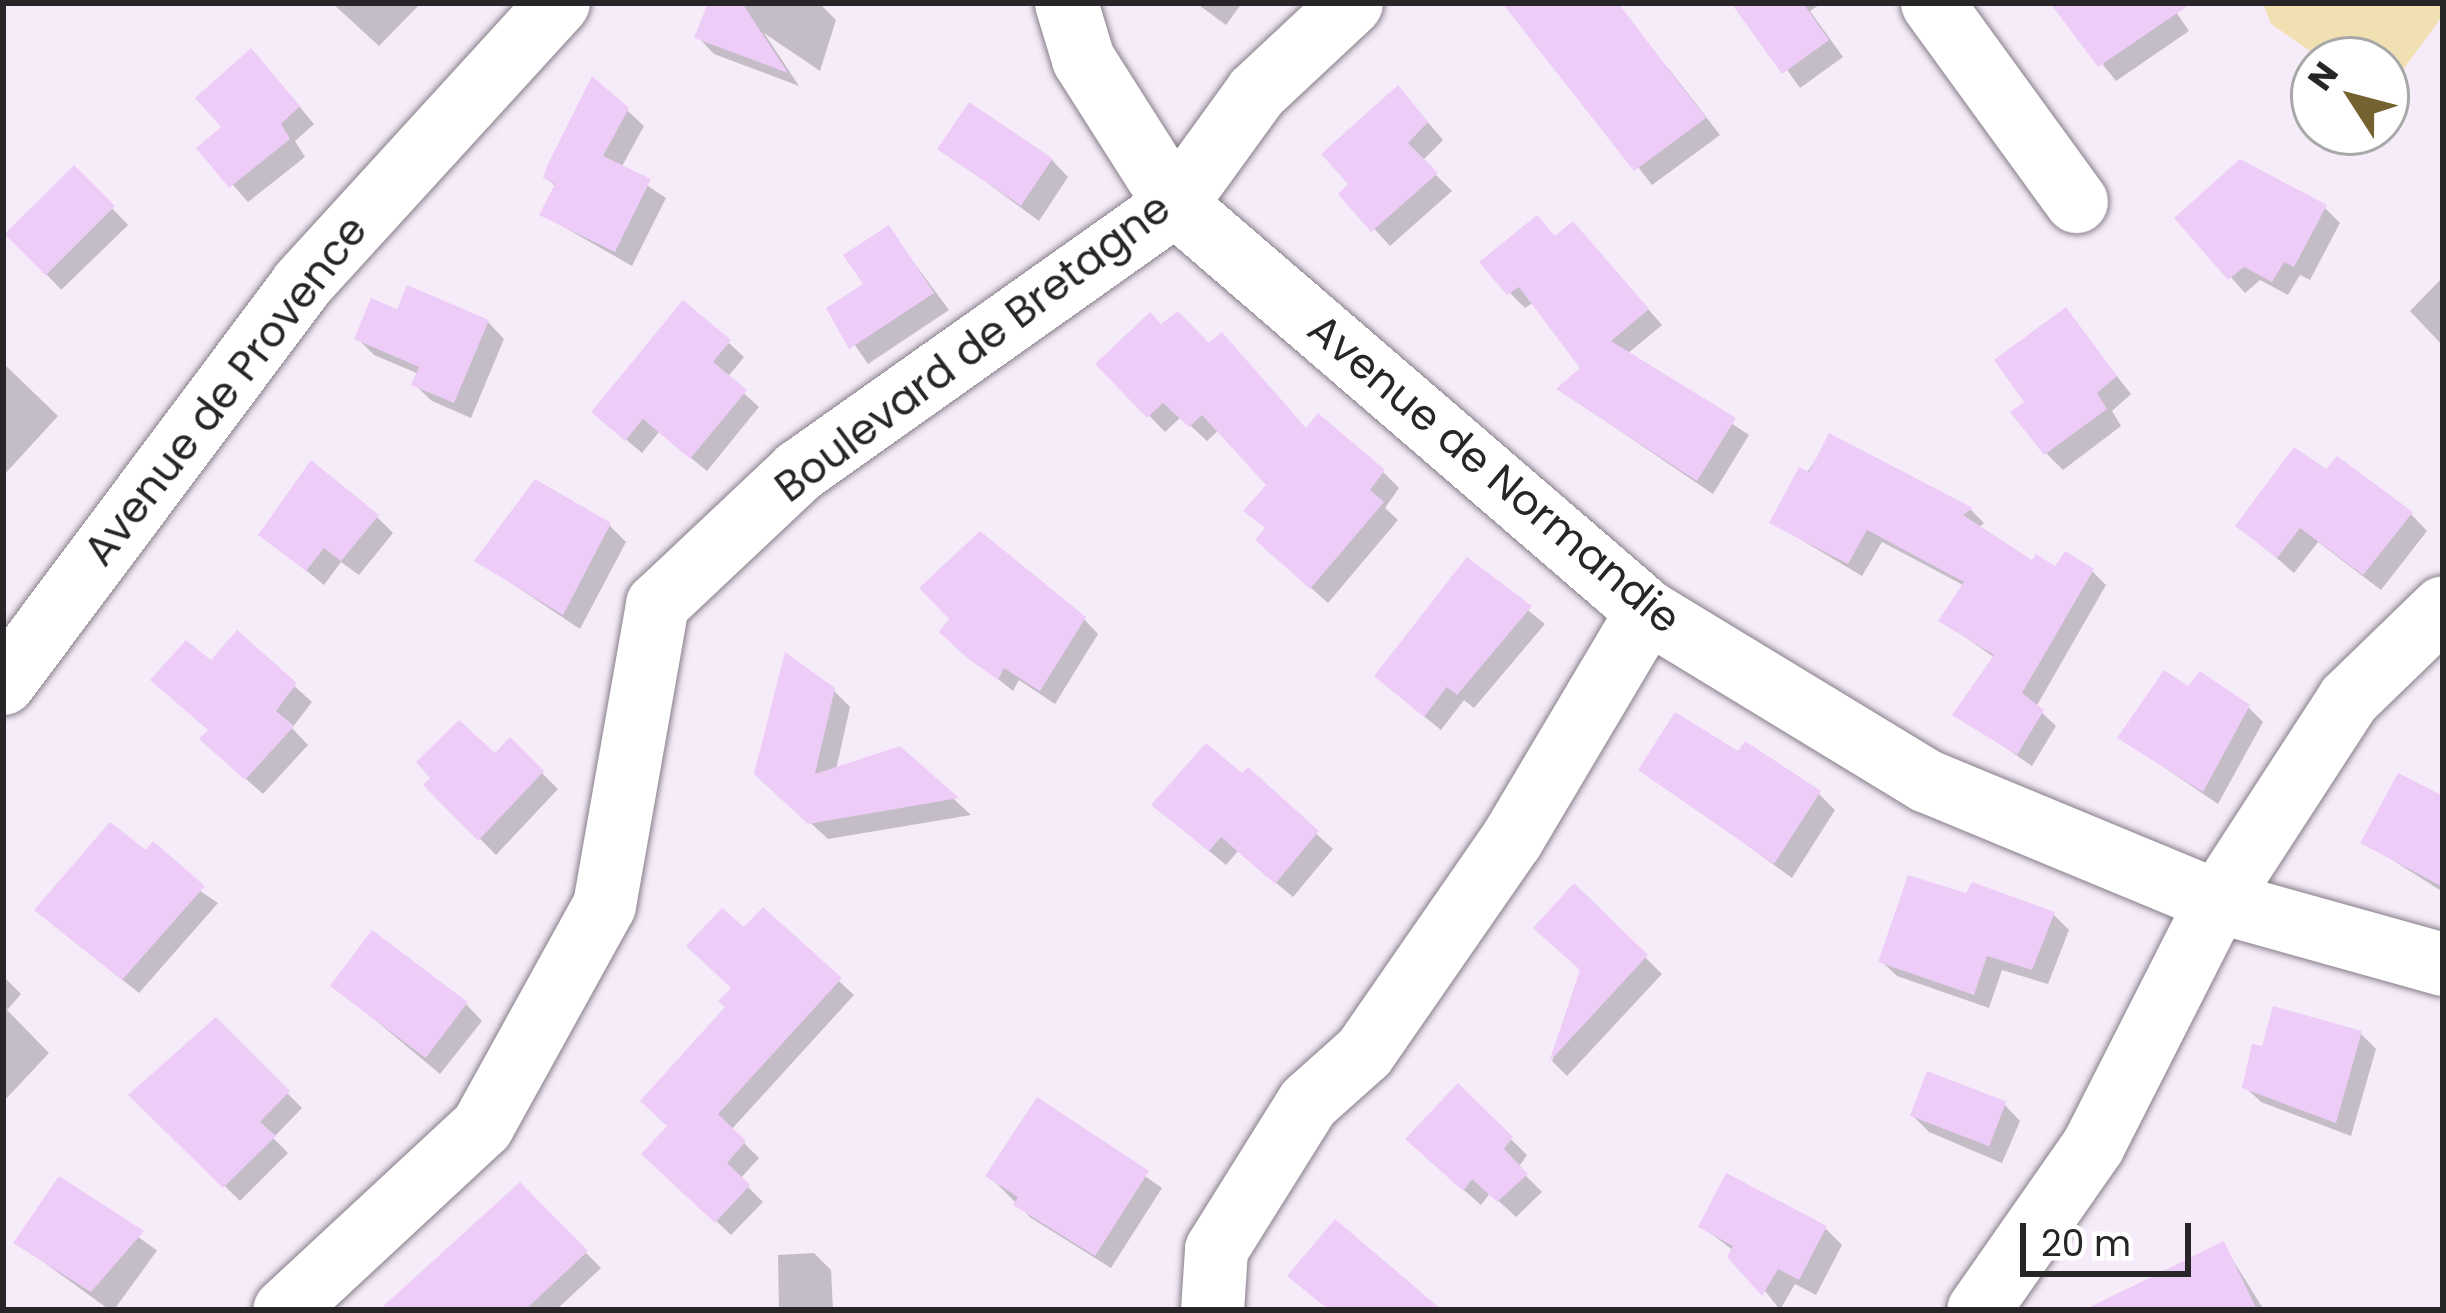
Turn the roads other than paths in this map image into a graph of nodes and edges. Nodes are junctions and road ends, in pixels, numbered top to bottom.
1 (558, 3) edge
2 (1066, 3) edge
3 (1351, 3) edge
4 (1932, 3) edge
5 (2076, 201) dead end
6 (1175, 204) junction
7 (2443, 607) edge
8 (1647, 611) junction
9 (3, 683) edge
10 (2217, 901) junction
11 (2443, 964) edge
12 (284, 1310) edge
13 (1213, 1310) edge
14 (1978, 1310) edge

1 - 9 street, Avenue de Provence
2 - 6 street, Avenue de Normandie
3 - 6 street, Boulevard de Bretagne
4 - 5 street
6 - 8 street, Avenue de Normandie
6 - 12 street, Boulevard de Bretagne
7 - 10 street
8 - 10 street, Avenue de Normandie
8 - 13 street
10 - 11 street, Avenue de Normandie
10 - 14 street

